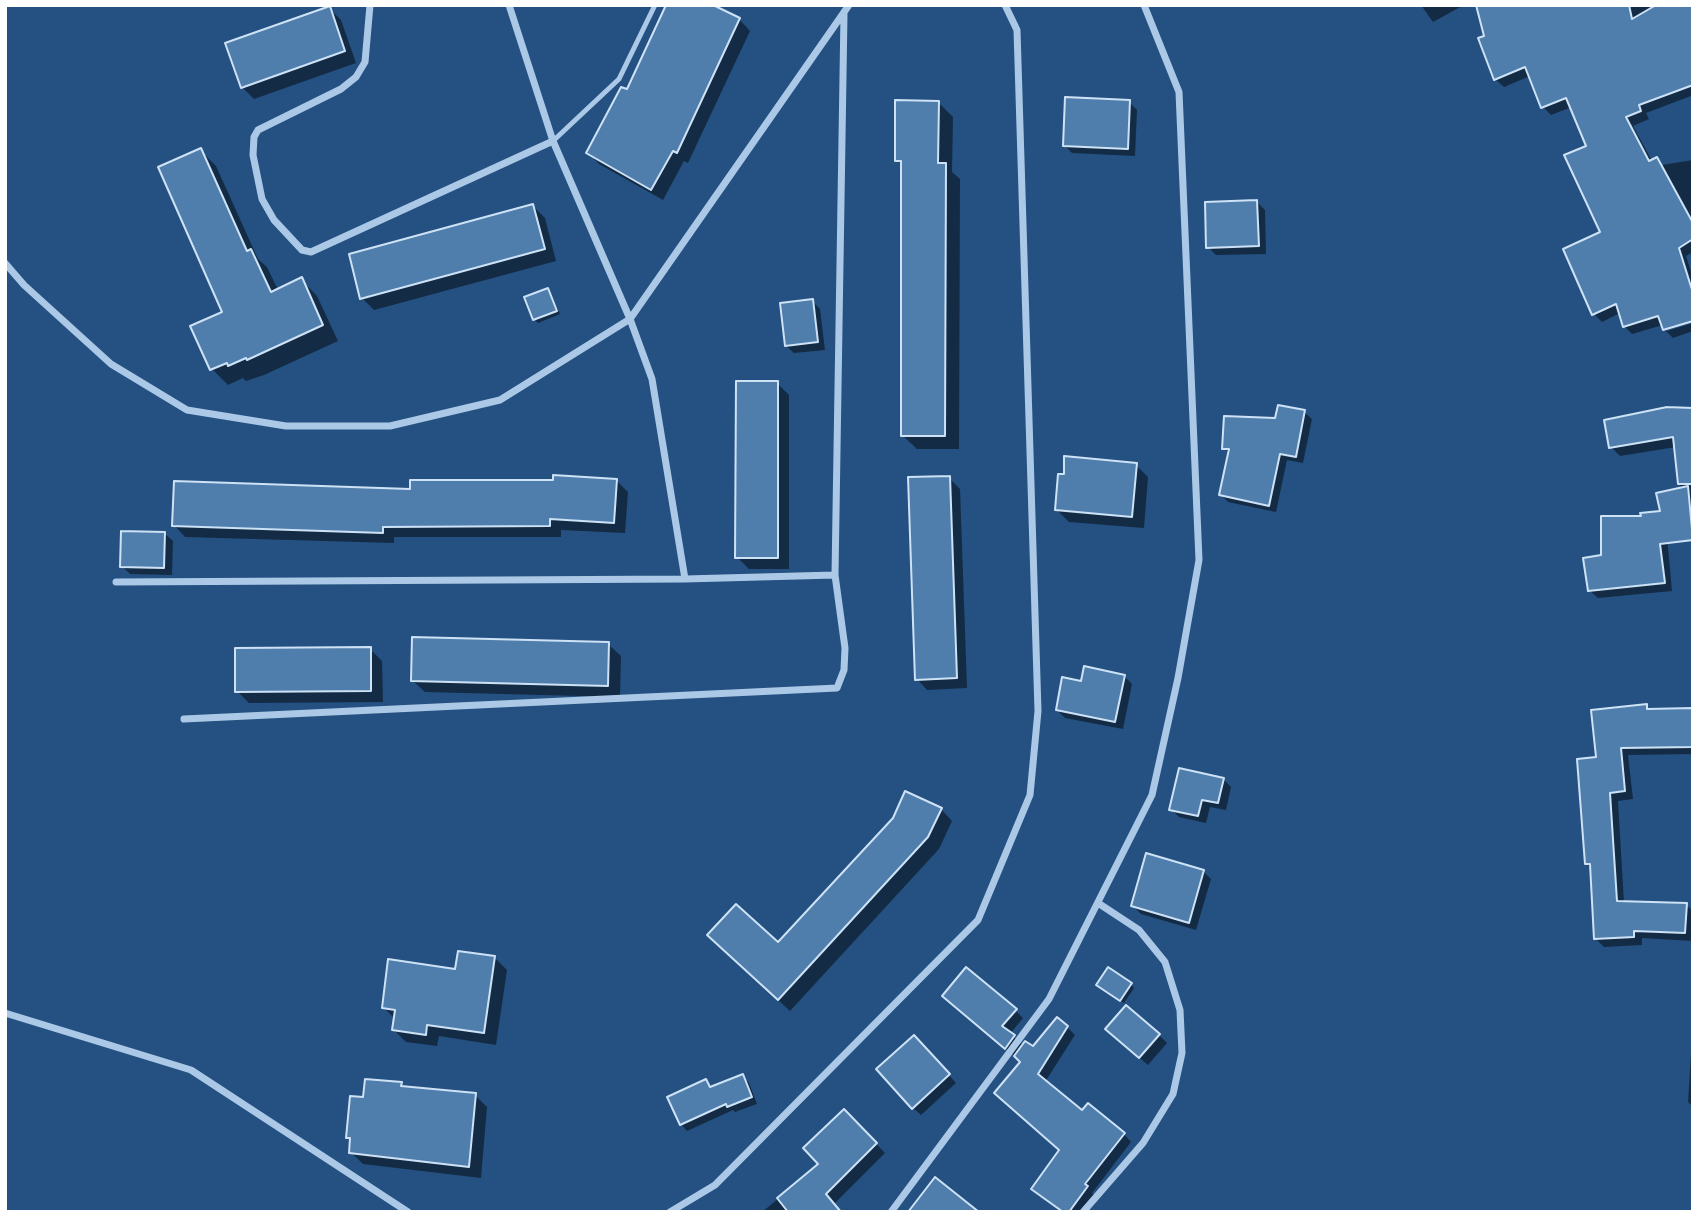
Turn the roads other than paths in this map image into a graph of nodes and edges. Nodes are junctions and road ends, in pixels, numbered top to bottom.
1 (370, 5) edge
2 (509, 5) edge
3 (655, 5) edge
4 (849, 5) edge
5 (1005, 5) edge
6 (1144, 5) edge
7 (844, 14) junction
8 (553, 141) junction
9 (5, 263) edge
10 (630, 319) junction
11 (835, 575) junction
12 (685, 579) junction
13 (116, 582) dead end
14 (184, 719) dead end
15 (1098, 903) junction
16 (5, 1013) edge
17 (408, 1212) edge
18 (670, 1212) edge
19 (891, 1212) edge
20 (1083, 1212) edge

1 - 8 street
2 - 8 street
3 - 8 lane
4 - 7 street
5 - 18 street
6 - 15 street
7 - 10 street
7 - 11 street
8 - 10 street
9 - 10 street
10 - 12 street
11 - 12 street
11 - 14 street
12 - 13 street
15 - 19 street
15 - 20 street
16 - 17 street

